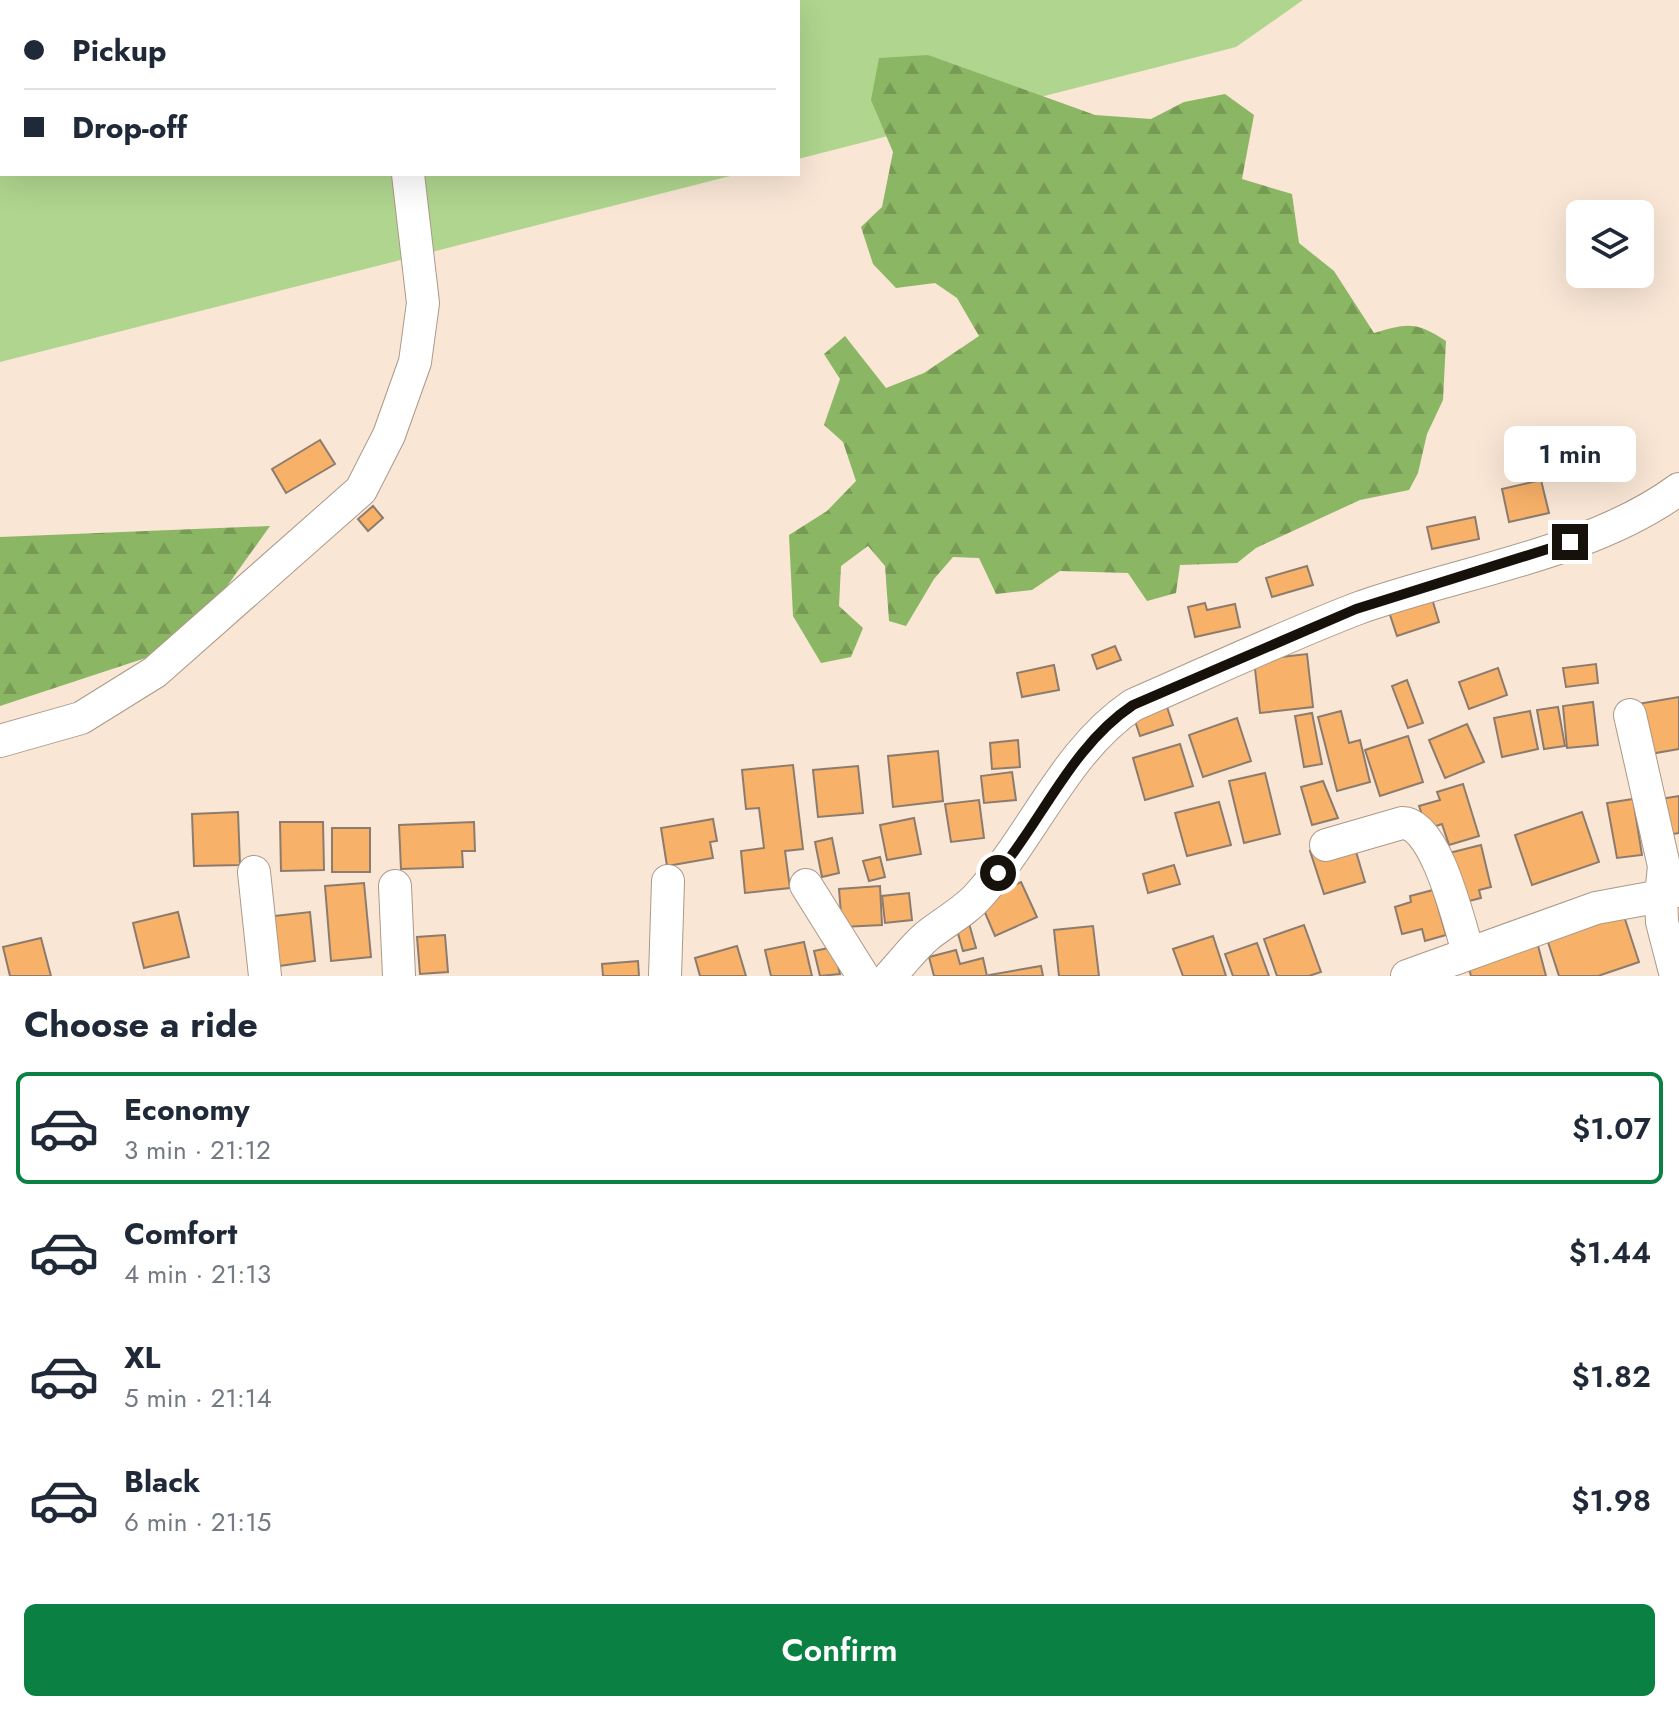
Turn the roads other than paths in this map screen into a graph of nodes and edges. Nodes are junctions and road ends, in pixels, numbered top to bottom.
1 (408, 176) edge
2 (1679, 489) edge
3 (1630, 715) dead end
4 (0, 741) edge
5 (1326, 845) dead end
6 (254, 872) dead end
7 (668, 881) dead end
8 (806, 885) dead end
9 (395, 886) dead end
10 (1670, 893) edge
11 (1468, 952) junction
12 (265, 976) edge
13 (399, 976) edge
14 (665, 976) edge
15 (863, 976) edge
16 (890, 976) edge
17 (1407, 976) edge
18 (1676, 976) edge

1 - 4 street
2 - 16 street
3 - 10 street
5 - 11 street
6 - 12 street
7 - 14 street
8 - 15 street
9 - 13 street
10 - 11 street
10 - 18 street
11 - 17 street

